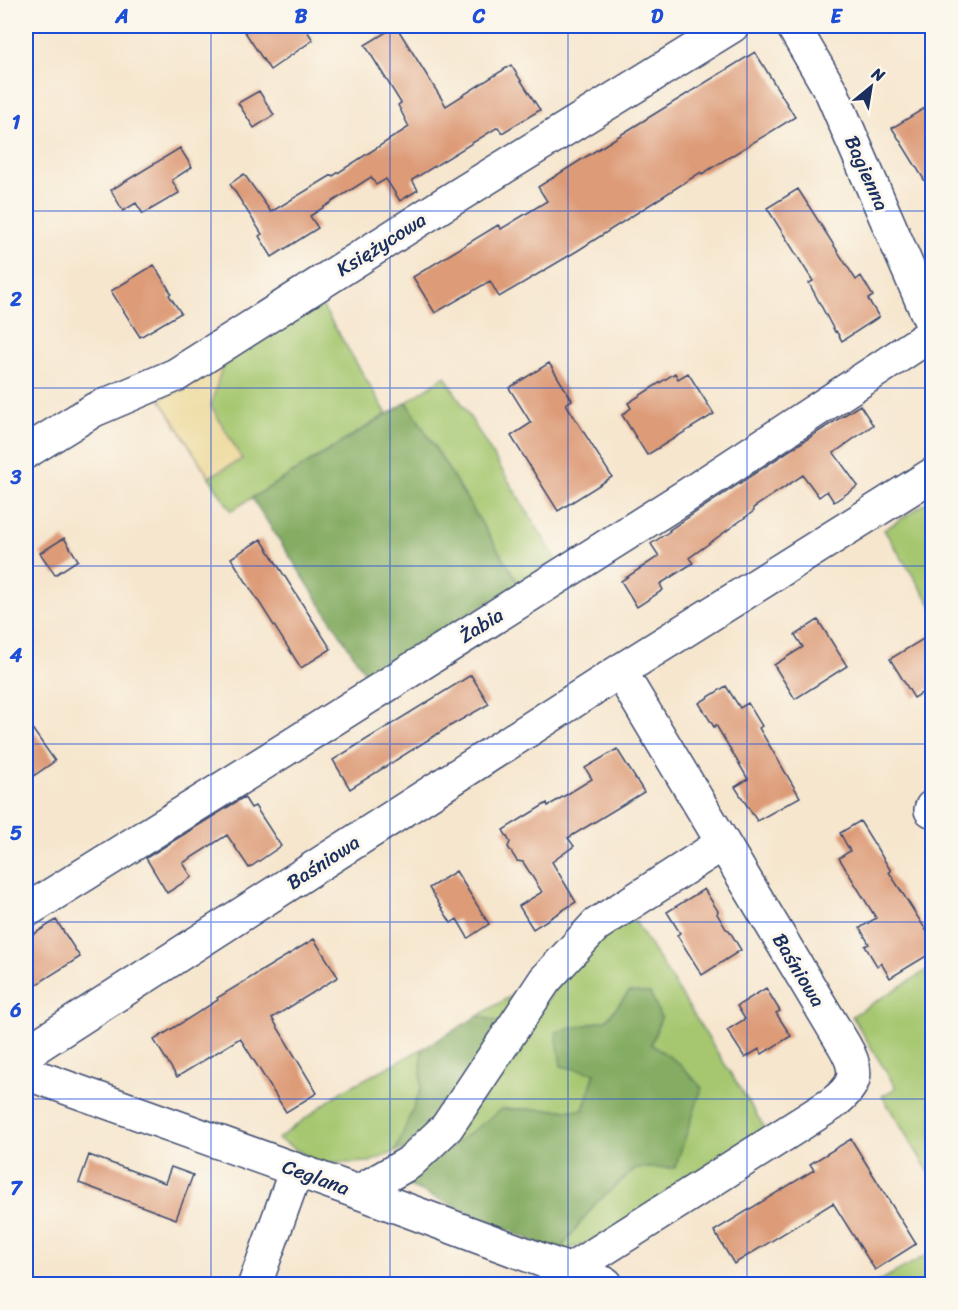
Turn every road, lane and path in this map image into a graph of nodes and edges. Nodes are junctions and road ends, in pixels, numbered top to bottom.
1 (732, 26) edge
2 (793, 26) edge
3 (926, 290) edge
4 (933, 324) edge
5 (933, 334) edge
6 (26, 452) edge
7 (933, 475) edge
8 (620, 671) junction
9 (722, 844) junction
10 (26, 911) edge
11 (26, 1053) edge
12 (26, 1073) edge
13 (296, 1170) junction
14 (358, 1192) junction
15 (568, 1271) junction
16 (255, 1284) edge
17 (606, 1284) edge

1 - 6 street, Księżycowa
2 - 3 street, Bagienna
3 - 4 street, Bagienna
5 - 10 street, Żabia
7 - 8 street, Baśniowa
8 - 9 street, Baśniowa
8 - 11 street, Baśniowa
9 - 14 street
9 - 15 street, Baśniowa
12 - 13 street, Ceglana
13 - 14 street, Ceglana
13 - 16 street
14 - 15 street, Ceglana
15 - 17 street, Ceglana

